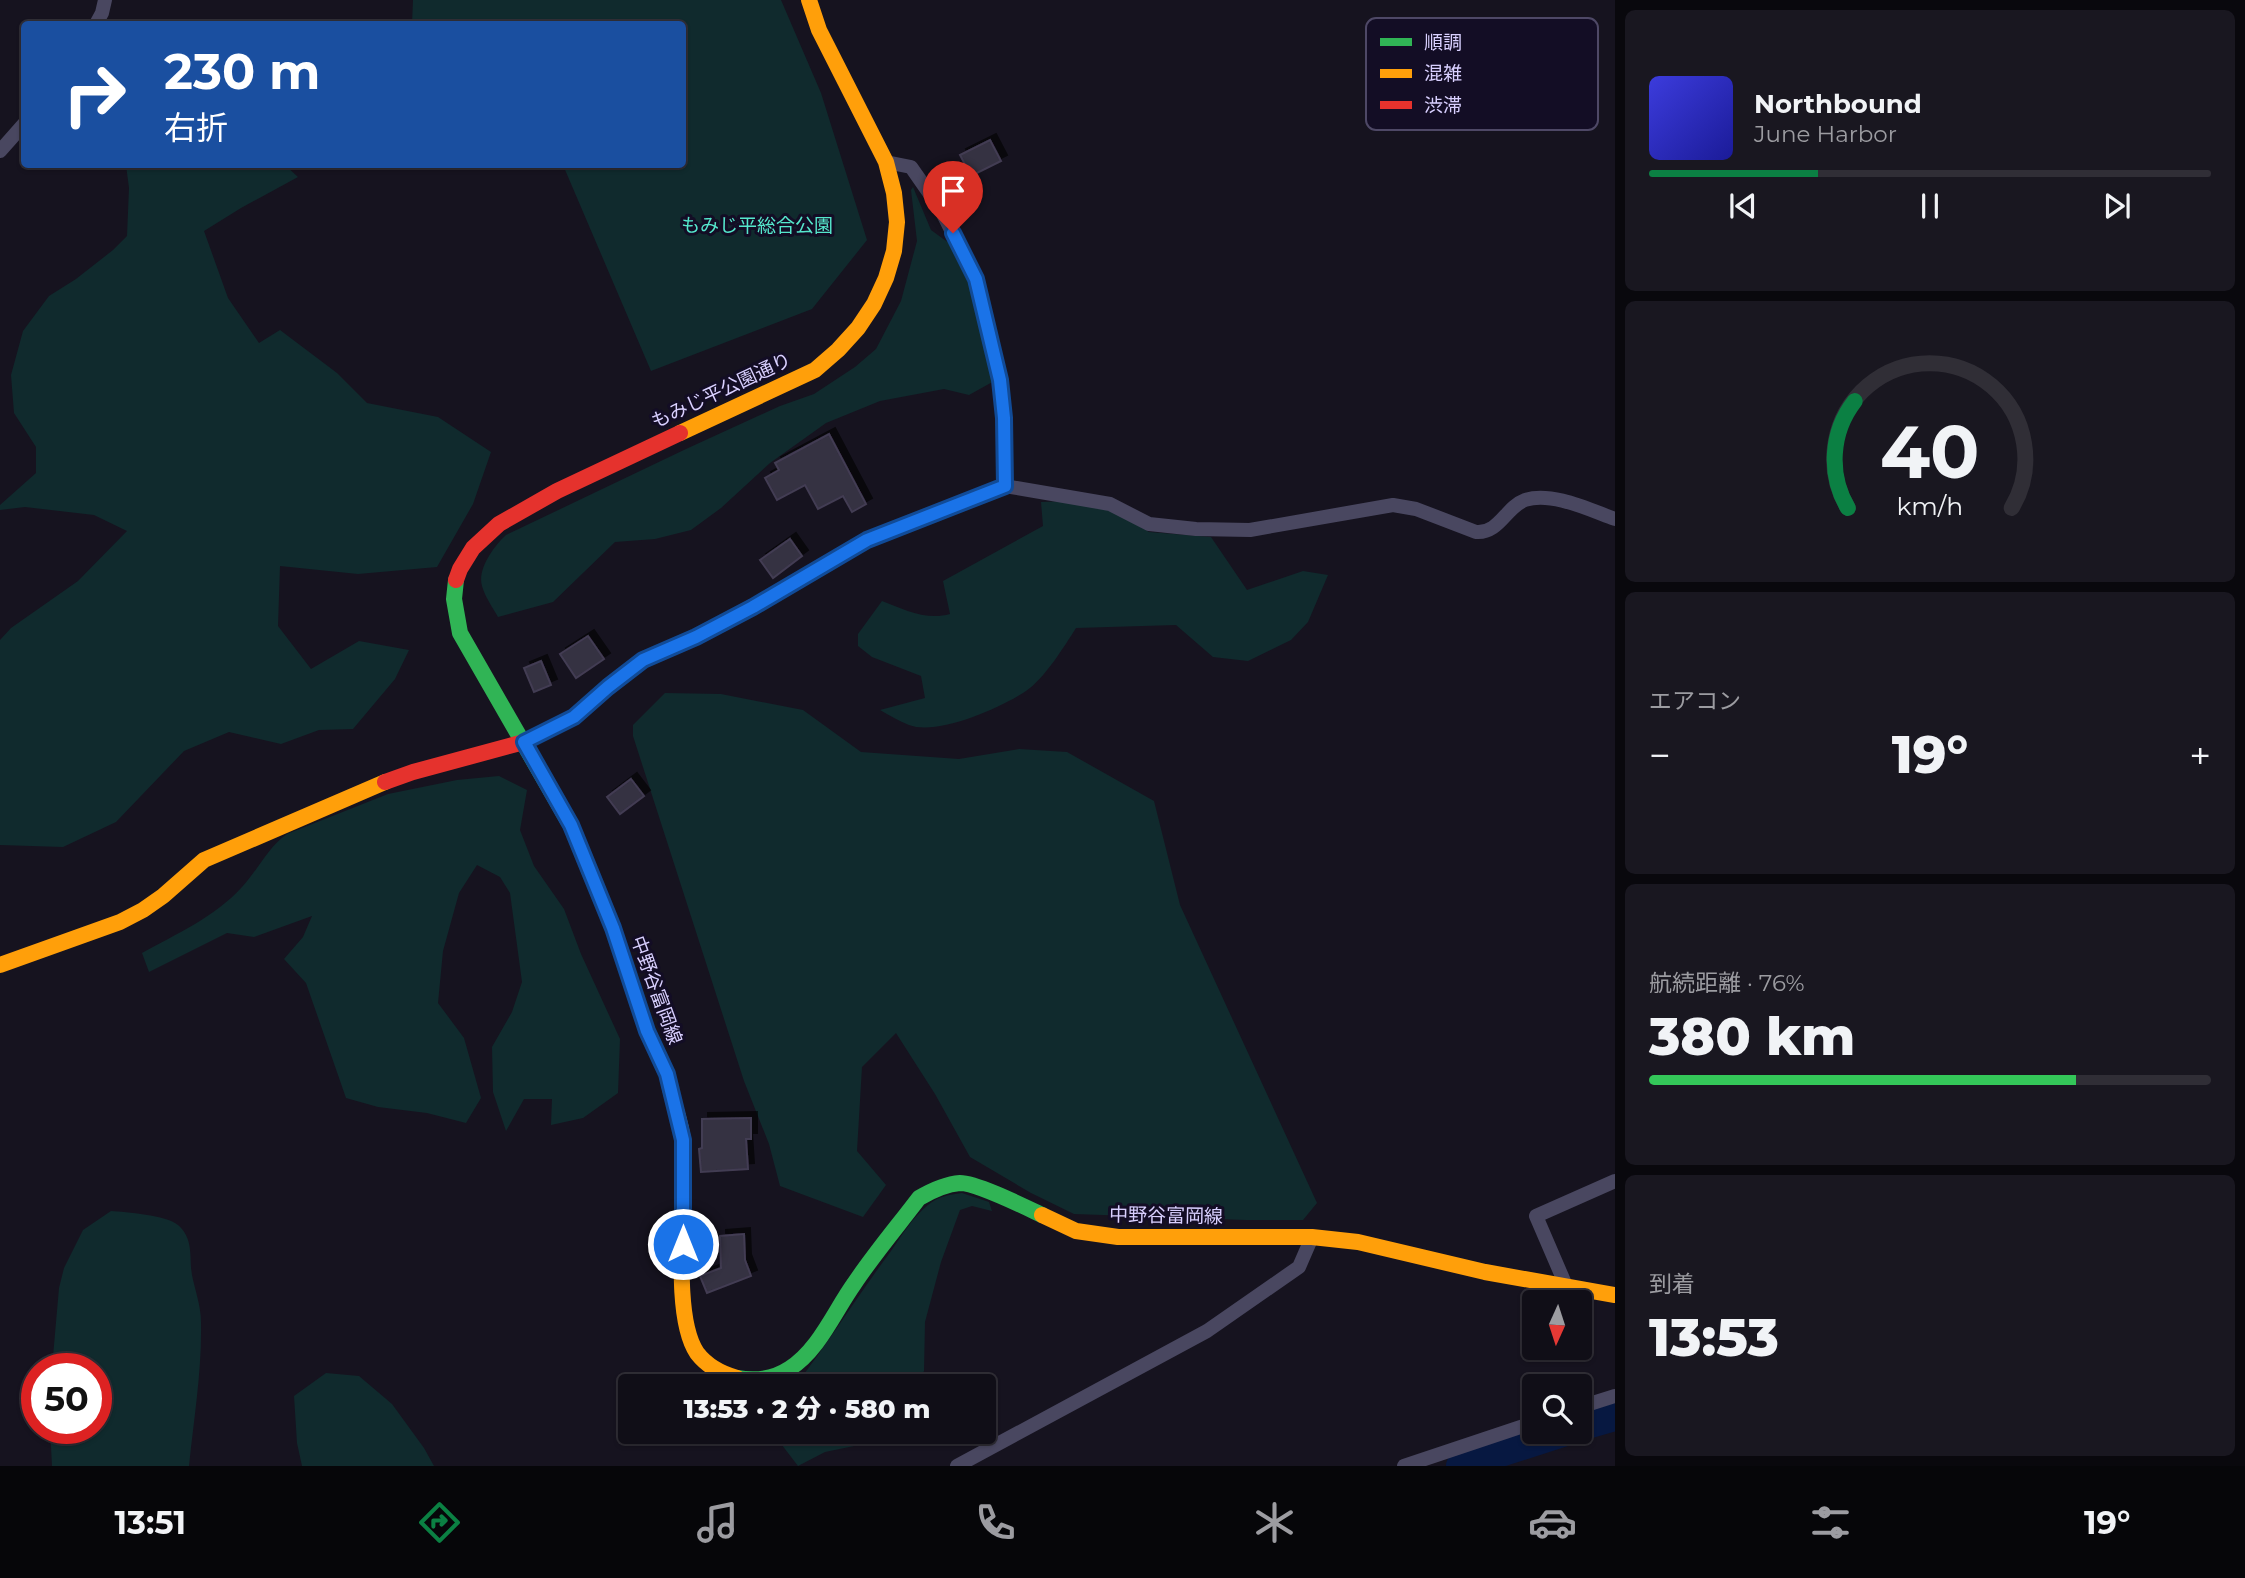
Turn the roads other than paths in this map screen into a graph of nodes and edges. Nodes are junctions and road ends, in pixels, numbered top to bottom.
1 (105, 0) edge
2 (809, 0) edge
3 (98, 21) edge
4 (21, 127) edge
5 (0, 151) edge
6 (886, 163) junction
7 (1005, 486) junction
8 (1615, 519) edge
9 (524, 742) junction
10 (0, 965) edge
11 (1615, 1181) edge
12 (1312, 1237) junction
13 (1567, 1288) junction
14 (1615, 1295) edge
15 (1615, 1396) edge
16 (1592, 1403) edge
17 (1522, 1426) edge
18 (957, 1466) edge
19 (1404, 1466) edge

1 - 3 street
2 - 6 main road, もみじ平公園通り
4 - 5 street
6 - 7 street
6 - 9 main road, もみじ平公園通り
7 - 8 street
7 - 9 street
9 - 10 main road
9 - 12 main road, 中野谷富岡線
11 - 13 street
12 - 13 main road, 中野谷富岡線
12 - 18 street
13 - 14 main road, 中野谷富岡線
15 - 16 street
17 - 19 street

